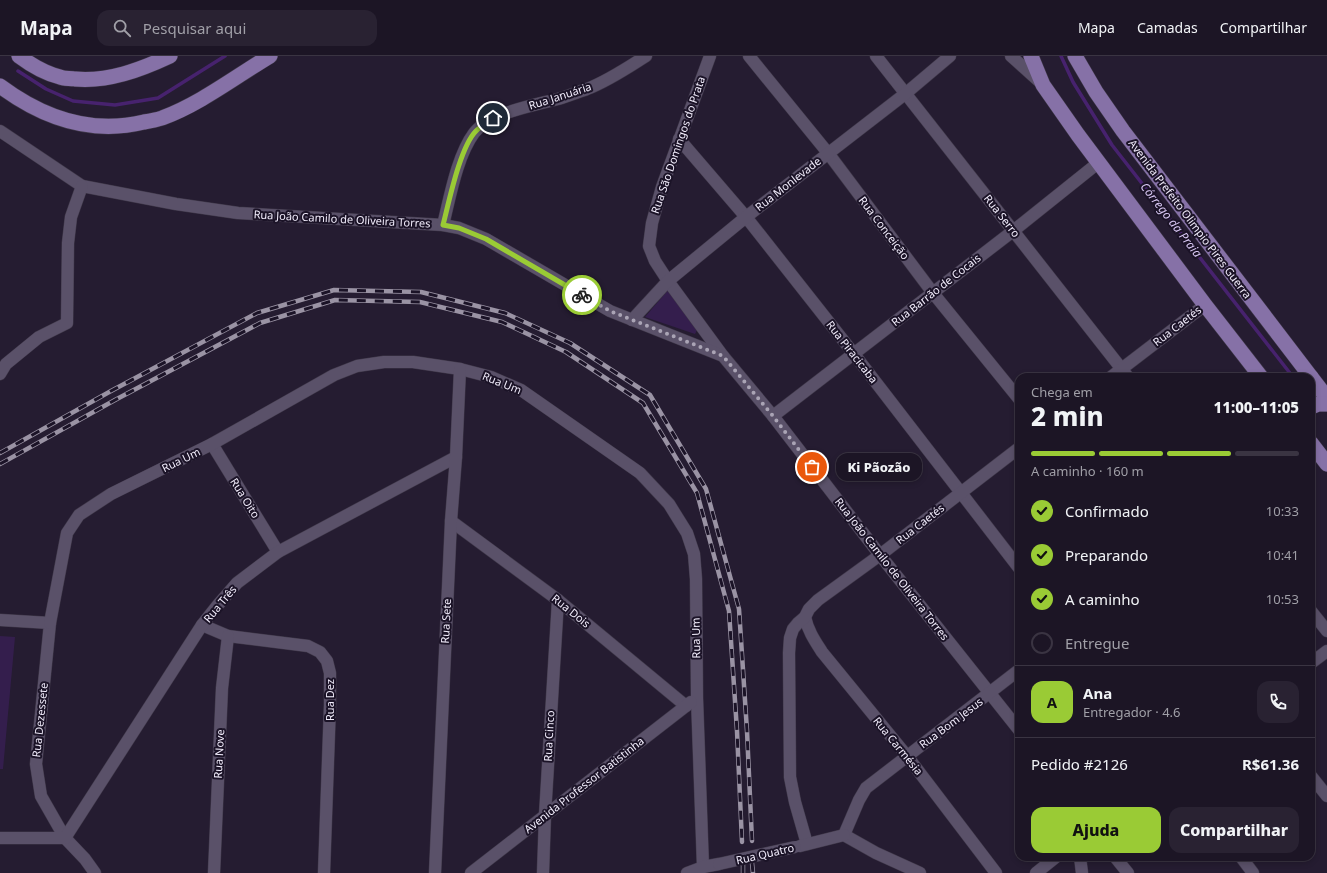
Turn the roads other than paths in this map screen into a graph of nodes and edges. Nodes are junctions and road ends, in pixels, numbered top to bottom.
1 (19, 56) edge
2 (170, 56) edge
3 (270, 56) edge
4 (646, 56) edge
5 (710, 56) edge
6 (749, 56) edge
7 (876, 56) edge
8 (950, 56) edge
9 (1011, 56) edge
10 (1031, 56) edge
11 (1075, 56) edge
12 (1044, 85) junction
13 (0, 86) edge
14 (905, 94) junction
15 (0, 132) edge
16 (679, 139) junction
17 (828, 153) junction
18 (1098, 163) junction
19 (82, 186) junction
20 (746, 217) junction
21 (443, 225) junction
22 (1013, 231) junction
23 (668, 281) junction
24 (933, 293) junction
25 (1205, 305) junction
26 (632, 320) junction
27 (854, 354) junction
28 (723, 356) junction
29 (460, 369) junction
30 (1124, 373) edge
31 (1258, 373) edge
32 (1308, 373) edge
33 (0, 374) edge
34 (1315, 382) edge
35 (1015, 394) edge
36 (1327, 398) edge
37 (1327, 404) edge
38 (1315, 406) edge
39 (773, 416) junction
40 (212, 444) junction
41 (1315, 448) edge
42 (1015, 451) edge
43 (456, 456) junction
44 (1327, 464) edge
45 (960, 493) junction
46 (451, 521) junction
47 (278, 552) junction
48 (880, 555) junction
49 (1015, 563) edge
50 (558, 600) junction
51 (1315, 616) edge
52 (805, 617) junction
53 (0, 620) edge
54 (50, 623) junction
55 (202, 625) junction
56 (1327, 631) edge
57 (228, 636) junction
58 (1327, 651) edge
59 (1315, 660) edge
60 (1015, 673) edge
61 (990, 693) junction
62 (697, 698) junction
63 (686, 706) junction
64 (1015, 725) edge
65 (907, 756) junction
66 (1315, 781) edge
67 (1327, 796) edge
68 (545, 815) junction
69 (844, 835) junction
70 (0, 838) edge
71 (65, 838) junction
72 (801, 846) junction
73 (1051, 861) edge
74 (1080, 861) edge
75 (1118, 861) edge
76 (1244, 861) edge
77 (703, 867) junction
78 (95, 873) edge
79 (214, 873) edge
80 (324, 873) edge
81 (435, 873) edge
82 (471, 873) edge
83 (543, 873) edge
84 (687, 873) edge
85 (920, 873) edge
86 (996, 873) edge
87 (1036, 873) edge
88 (1082, 873) edge
89 (1128, 873) edge
90 (1253, 873) edge

1 - 2 main road
3 - 13 main road
4 - 21 street, Rua Januária
5 - 16 street, Rua São Domingos do Prata
6 - 17 street, Rua Conceição
7 - 14 street, Rua Serro
8 - 14 street, Rua Monlevade
9 - 12 street
10 - 12 main road
11 - 32 main road, Avenida Prefeito Olimpio Pires Guerra
12 - 18 main road
14 - 17 street, Rua Monlevade
14 - 22 street, Rua Serro
15 - 19 street, Rua João Camilo de Oliveira Torres
16 - 20 street, Rua Piracicaba
16 - 23 street, Rua São Domingos do Prata
17 - 20 street, Rua Monlevade
17 - 24 street, Rua Conceição
18 - 22 street, Rua Barrão de Cocais
18 - 25 main road
19 - 21 street, Rua João Camilo de Oliveira Torres
19 - 33 street
20 - 23 street, Rua Monlevade
20 - 27 street, Rua Piracicaba
21 - 26 street, Rua João Camilo de Oliveira Torres
22 - 24 street, Rua Barrão de Cocais
22 - 30 street, Rua Serro
23 - 26 street, Rua Monlevade
23 - 28 street, Rua São Domingos do Prata
24 - 27 street, Rua Barrão de Cocais
24 - 35 street, Rua Conceição
25 - 30 street, Rua Caetés
25 - 31 main road
26 - 28 street, Rua João Camilo de Oliveira Torres
27 - 39 street, Rua Barrão de Cocais
27 - 45 street, Rua Piracicaba
28 - 39 street, Rua João Camilo de Oliveira Torres
29 - 40 street, Rua Um
29 - 43 street, Rua Sete
29 - 62 street, Rua Um
34 - 36 main road, Avenida Prefeito Olimpio Pires Guerra
37 - 38 main road
39 - 48 street, Rua João Camilo de Oliveira Torres
40 - 47 street, Rua Oito
40 - 54 street, Rua Um
41 - 44 main road
42 - 45 street, Rua Caetés
43 - 46 street, Rua Sete
43 - 47 street, Rua Três
45 - 48 street, Rua Caetés
45 - 49 street, Rua Piracicaba
46 - 50 street, Rua Dois
46 - 81 street, Rua Sete
47 - 55 street, Rua Três
48 - 52 street, Rua Caetés
48 - 61 street, Rua João Camilo de Oliveira Torres
50 - 63 street, Rua Dois
50 - 68 street, Rua Cinco
51 - 56 street
52 - 65 street, Rua Carmésia
52 - 72 street, Rua Caetés
53 - 54 street
54 - 71 street, Rua Dezessete
55 - 57 street, Rua Dez
55 - 71 street, Rua Três
57 - 79 street, Rua Nove
57 - 80 street, Rua Dez
58 - 59 street
60 - 61 street, Rua Bom Jesus
61 - 64 street, Rua João Camilo de Oliveira Torres
61 - 65 street, Rua Bom Jesus
62 - 63 street, Avenida Professor Batistinha
62 - 77 street, Rua Um
63 - 68 street, Avenida Professor Batistinha
65 - 69 street, Rua Bom Jesus
65 - 86 street, Rua Carmésia
66 - 67 street
68 - 82 street, Avenida Professor Batistinha
68 - 83 street, Rua Cinco
69 - 72 street, Rua Quatro
69 - 85 street
70 - 71 street
71 - 78 street, Rua Dezessete
72 - 77 street, Rua Quatro, bridge
73 - 87 street
74 - 88 street
75 - 89 street
76 - 90 street
77 - 84 street, Rua Quatro

